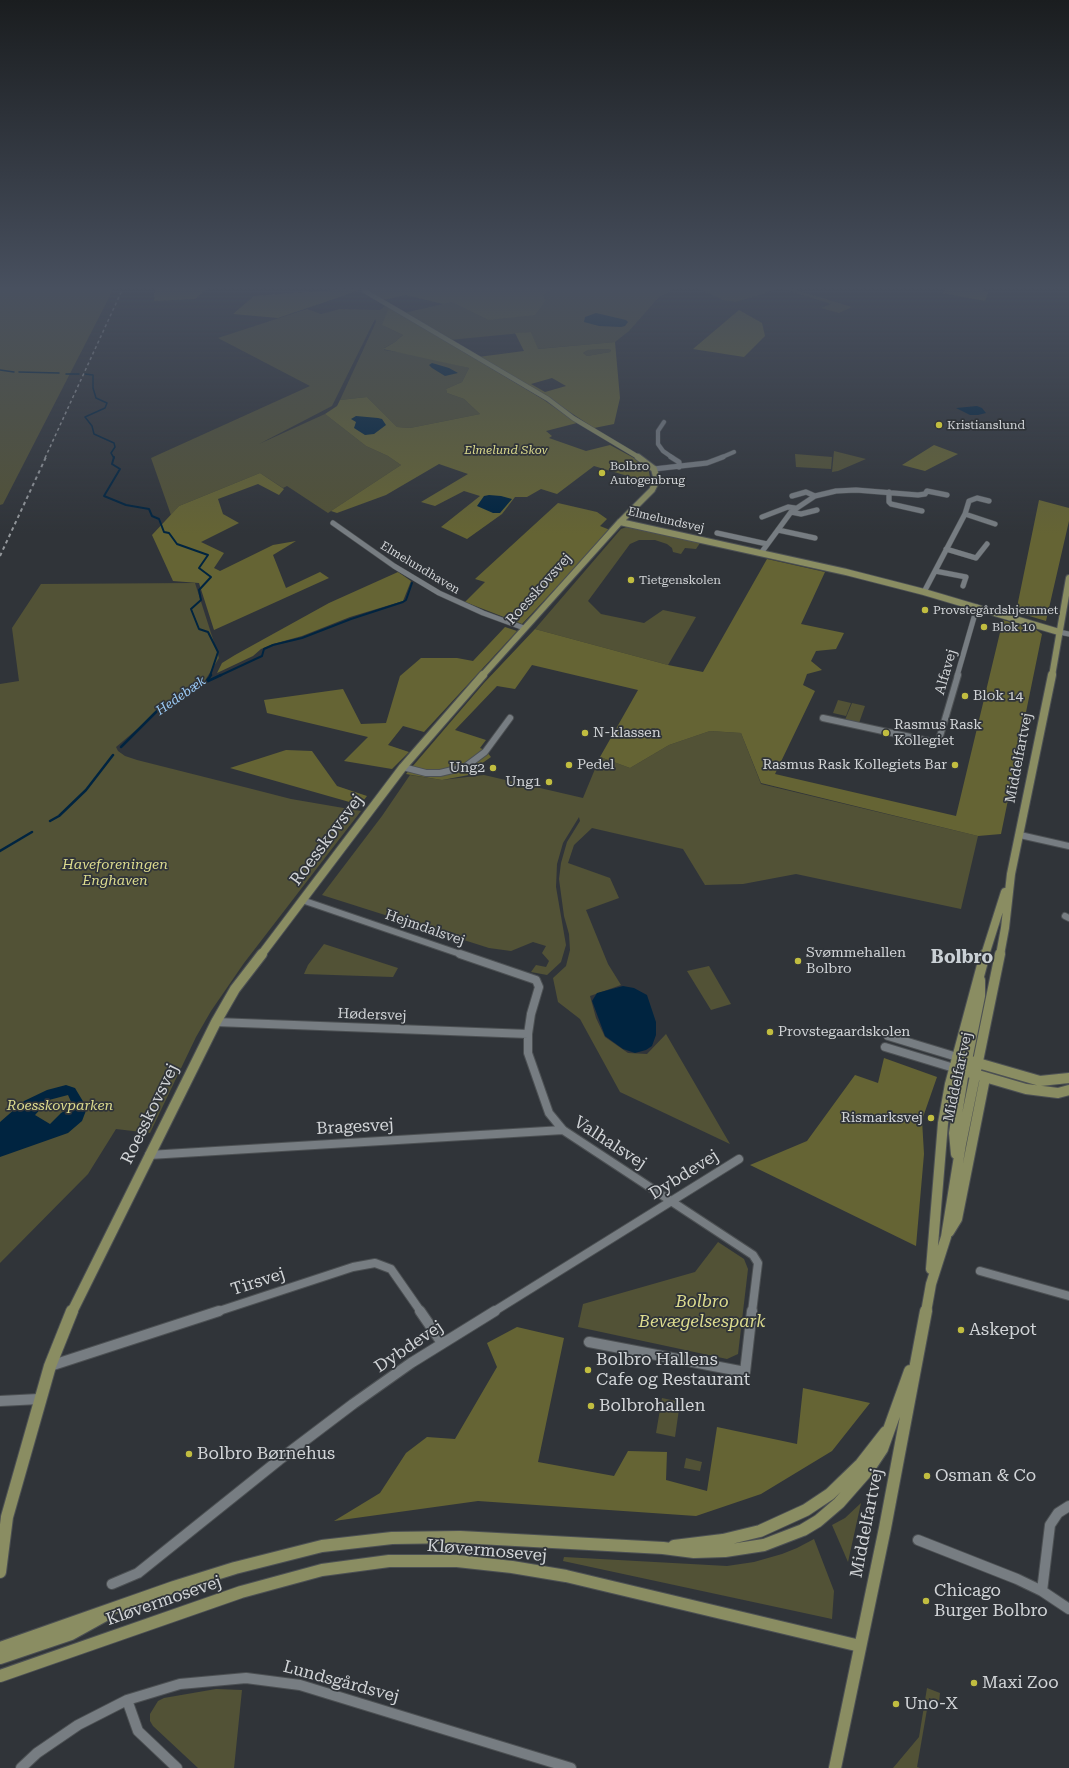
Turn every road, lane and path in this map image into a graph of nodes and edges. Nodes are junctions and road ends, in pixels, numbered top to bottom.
1 (497, 369) edge
2 (664, 422) dead end
3 (734, 452) dead end
4 (679, 467) junction
5 (654, 470) junction
6 (889, 492) junction
7 (947, 495) dead end
8 (792, 496) dead end
9 (816, 496) junction
10 (989, 501) dead end
11 (795, 508) junction
12 (817, 510) dead end
13 (922, 511) dead end
14 (791, 512) junction
15 (965, 514) junction
16 (762, 517) dead end
17 (620, 522) junction
18 (333, 523) dead end
19 (995, 524) dead end
20 (778, 530) junction
21 (717, 533) dead end
22 (815, 538) dead end
23 (768, 544) junction
24 (987, 544) dead end
25 (946, 549) junction
26 (761, 553) junction
27 (935, 571) junction
28 (1069, 578) edge
29 (963, 586) dead end
30 (924, 592) junction
31 (977, 607) junction
32 (524, 628) junction
33 (1059, 632) junction
34 (1069, 634) edge
35 (510, 718) dead end
36 (823, 718) dead end
37 (403, 767) junction
38 (1020, 834) junction
39 (1069, 846) edge
40 (1011, 874) junction
41 (302, 900) junction
42 (980, 969) junction
43 (538, 983) joint
44 (216, 1022) junction
45 (528, 1034) junction
46 (888, 1036) dead end
47 (885, 1047) dead end
48 (957, 1057) junction
49 (967, 1060) junction
50 (977, 1063) junction
51 (959, 1069) junction
52 (974, 1074) junction
53 (985, 1078) junction
54 (1069, 1078) edge
55 (1069, 1090) edge
56 (563, 1130) junction
57 (149, 1155) junction
58 (739, 1159) dead end
59 (957, 1169) junction
60 (673, 1201) junction
61 (946, 1237) junction
62 (980, 1270) dead end
63 (930, 1284) junction
64 (1069, 1296) edge
65 (920, 1339) junction
66 (589, 1342) dead end
67 (442, 1343) junction
68 (50, 1366) junction
69 (40, 1399) junction
70 (0, 1400) edge
71 (893, 1422) junction
72 (1069, 1506) edge
73 (7, 1517) junction
74 (0, 1533) edge
75 (918, 1540) dead end
76 (663, 1548) junction
77 (0, 1572) edge
78 (112, 1584) dead end
79 (1042, 1591) junction
80 (124, 1604) junction
81 (1069, 1609) edge
82 (860, 1646) junction
83 (0, 1648) edge
84 (0, 1658) edge
85 (0, 1676) edge
86 (127, 1700) junction
87 (21, 1768) edge
88 (178, 1768) edge
89 (571, 1768) edge
90 (835, 1768) edge

1 - 5 main road
2 - 4 street
3 - 4 street
4 - 5 street
5 - 17 main road, Elmelundsvej
6 - 7 street
6 - 9 street
6 - 13 street
8 - 9 street
9 - 11 street
10 - 15 street
11 - 14 street
11 - 16 street
12 - 14 street
14 - 20 street
15 - 19 street
15 - 25 street
17 - 26 main road, Elmelundsvej
17 - 32 main road, Roesskovsvej
18 - 32 street, Elmelundhaven
20 - 22 street
20 - 23 street
21 - 23 street
23 - 26 street
24 - 25 street
25 - 27 street
26 - 30 main road, Elmelundsvej
27 - 29 street
27 - 30 street
28 - 33 main road, Middelfartvej
30 - 31 main road, Elmelundsvej
31 - 33 main road, Elmelundsvej
31 - 36 street, Alfavej
32 - 37 main road, Roesskovsvej
33 - 34 street
33 - 38 main road, Middelfartvej
35 - 37 street
37 - 41 main road, Roesskovsvej
38 - 39 street
38 - 40 main road, Middelfartvej
40 - 42 main road, Middelfartvej
40 - 50 main road, Middelfartvej
41 - 43 street, Hejmdalsvej
41 - 44 main road, Roesskovsvej
42 - 48 main road, Middelfartvej
42 - 49 main road
43 - 45 street, Valhalsvej
44 - 45 street, Hødersvej
44 - 57 main road, Roesskovsvej
45 - 56 street, Valhalsvej
46 - 48 street, Middelfartvej
47 - 51 street, Middelfartvej
48 - 49 main road
48 - 51 main road
49 - 50 main road
49 - 52 main road
50 - 52 main road, Middelfartvej
50 - 54 main road
51 - 52 main road
51 - 59 main road
51 - 63 main road, Middelfartvej
52 - 53 main road
52 - 59 main road, Middelfartvej
53 - 55 main road
53 - 61 main road
56 - 57 street, Bragesvej
56 - 60 street, Valhalsvej
57 - 68 main road, Roesskovsvej
58 - 60 street, Dybdevej
59 - 61 main road, Middelfartvej
60 - 66 street, Valhalsvej
60 - 67 street, Dybdevej
61 - 63 main road, Middelfartvej
62 - 64 street
63 - 65 main road, Middelfartvej
65 - 71 main road, Kløvermosevej
65 - 82 main road, Middelfartvej
67 - 68 street, Tirsvej
67 - 78 street, Dybdevej
68 - 69 main road, Roesskovsvej
69 - 70 street
69 - 73 main road, Roesskovsvej
71 - 76 main road, Kløvermosevej
71 - 76 main road, Kløvermosevej
72 - 79 street
73 - 74 main road, Roesskovsvej
73 - 77 main road, Roesskovsvej
75 - 79 street
76 - 80 main road, Kløvermosevej
79 - 81 street
80 - 83 main road, Kløvermosevej
80 - 84 main road
82 - 85 main road, Kløvermosevej
82 - 90 main road, Middelfartvej
86 - 87 street, Lundsgårdsvej
86 - 88 street
86 - 89 street, Lundsgårdsvej

